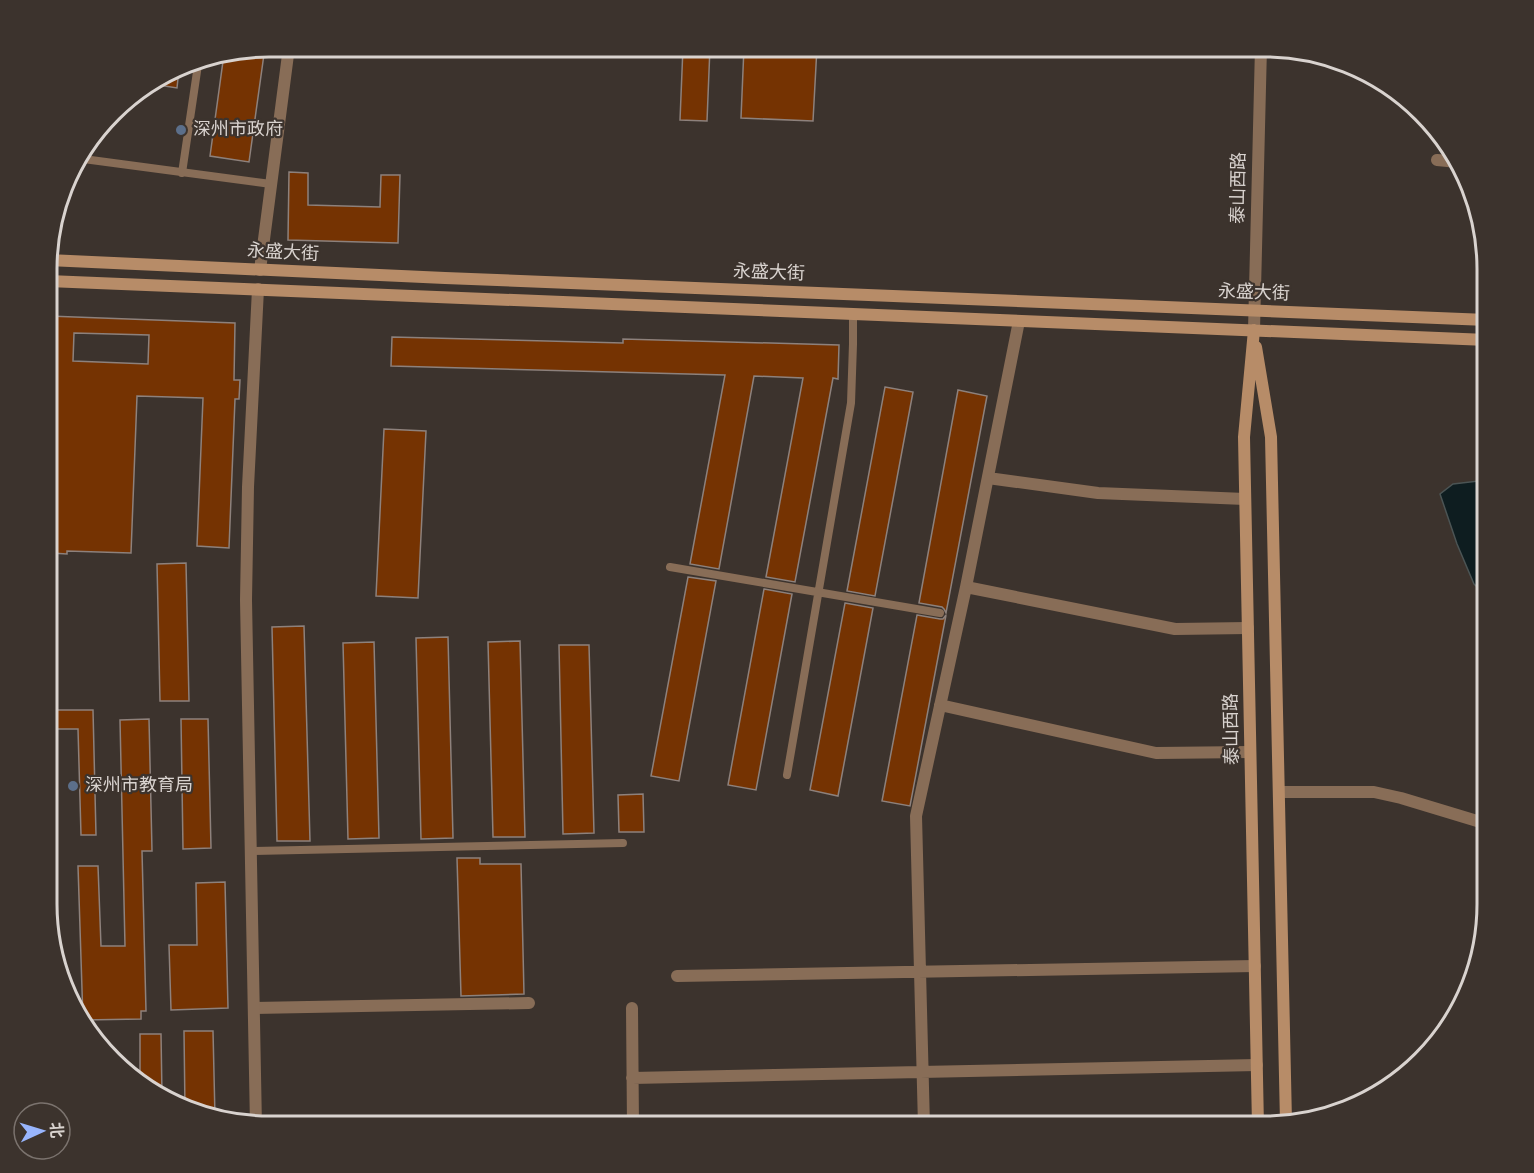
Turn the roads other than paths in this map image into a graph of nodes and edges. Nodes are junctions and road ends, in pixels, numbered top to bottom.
1 (288, 57) edge
2 (1261, 57) edge
3 (197, 69) edge
4 (87, 159) edge
5 (1437, 160) dead end
6 (1448, 161) edge
7 (182, 172) junction
8 (271, 184) junction
9 (57, 260) edge
10 (260, 270) junction
11 (57, 280) edge
12 (258, 289) junction
13 (1254, 311) junction
14 (853, 314) junction
15 (1477, 320) edge
16 (1019, 321) junction
17 (1254, 330) junction
18 (1477, 340) edge
19 (988, 478) junction
20 (1245, 499) junction
21 (670, 567) dead end
22 (966, 587) junction
23 (818, 592) junction
24 (940, 613) dead end
25 (1248, 628) junction
26 (940, 705) junction
27 (1250, 752) junction
28 (787, 775) dead end
29 (1279, 792) junction
30 (1477, 821) edge
31 (623, 843) dead end
32 (251, 851) junction
33 (1255, 966) junction
34 (920, 972) junction
35 (677, 976) dead end
36 (530, 1003) dead end
37 (254, 1008) junction
38 (632, 1008) dead end
39 (1257, 1065) junction
40 (922, 1072) junction
41 (632, 1078) junction
42 (1286, 1115) edge
43 (256, 1116) edge
44 (633, 1116) edge
45 (924, 1116) edge
46 (1258, 1116) edge

1 - 8 street
2 - 13 street, 泰山西路
3 - 7 lane
4 - 7 lane
5 - 6 street
7 - 8 lane
8 - 10 street
9 - 10 main road, 永盛大街
10 - 13 main road, 永盛大街
11 - 12 main road, 永盛大街
12 - 14 main road, 永盛大街
12 - 32 street
13 - 15 main road, 永盛大街
13 - 17 street, 泰山西路
14 - 16 main road, 永盛大街
14 - 23 lane
16 - 17 main road, 永盛大街
16 - 19 street
17 - 18 main road, 永盛大街
17 - 20 main road, 泰山西路
17 - 29 main road, 泰山西路
19 - 20 street
19 - 22 street
20 - 25 main road, 泰山西路
21 - 23 lane
22 - 25 street
22 - 26 street
23 - 24 lane
23 - 28 lane
25 - 27 main road, 泰山西路
26 - 27 street
26 - 34 street
27 - 33 main road, 泰山西路
29 - 30 street
29 - 42 main road, 泰山西路
31 - 32 lane
32 - 37 street
33 - 34 street
33 - 39 main road, 泰山西路
34 - 35 street
34 - 40 street
36 - 37 street
37 - 43 street
38 - 41 street
39 - 40 street
39 - 46 main road, 泰山西路
40 - 41 street
40 - 45 street
41 - 44 street

